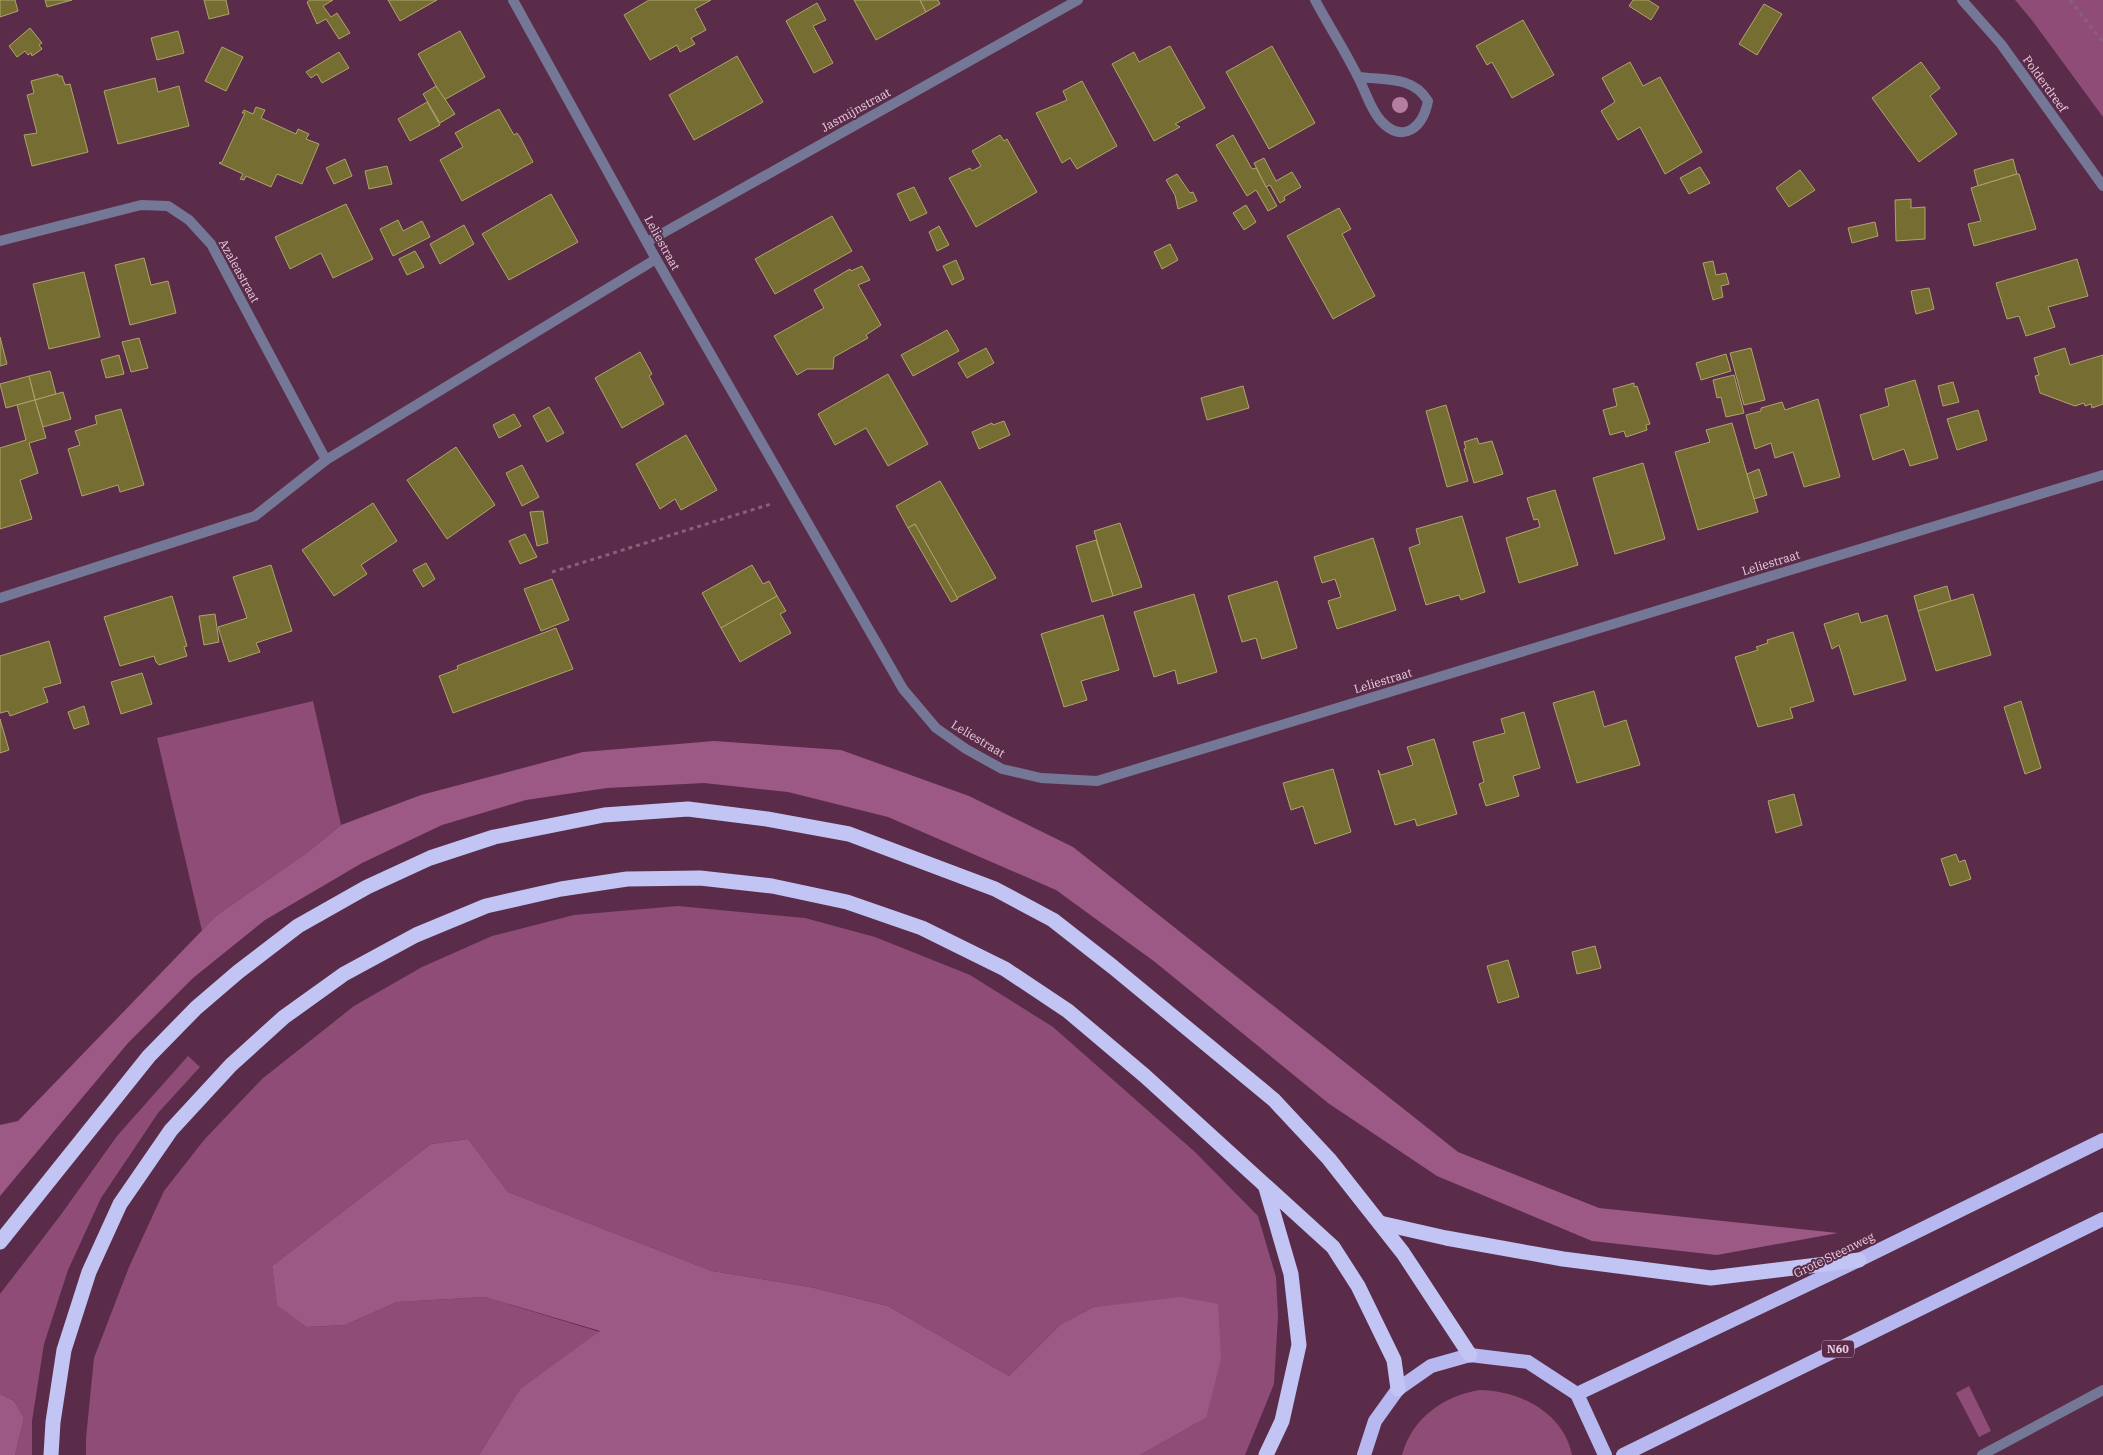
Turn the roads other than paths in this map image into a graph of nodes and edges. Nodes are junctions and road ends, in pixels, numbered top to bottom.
1 (513, 0) edge
2 (1078, 0) edge
3 (1315, 0) edge
4 (1962, 0) edge
5 (1358, 77) junction
6 (2103, 186) edge
7 (0, 241) edge
8 (647, 242) junction
9 (656, 259) junction
10 (326, 460) junction
11 (2103, 475) edge
12 (0, 598) edge
13 (2103, 1140) edge
14 (1266, 1188) junction
15 (2103, 1219) edge
16 (1380, 1223) junction
17 (0, 1242) edge
18 (1860, 1260) junction
19 (1470, 1355) junction
20 (1398, 1389) junction
21 (2103, 1390) edge
22 (1577, 1394) junction
23 (52, 1455) edge
24 (1266, 1455) edge
25 (1364, 1455) edge
26 (1605, 1455) edge
27 (1623, 1455) edge
28 (1982, 1455) edge

1 - 8 street, Leliestraat
2 - 8 street, Jasmijnstraat
3 - 5 street
4 - 6 street, Polderdreef
5 - 5 street
7 - 10 street, Azaleastraat
8 - 9 street, Leliestraat
9 - 10 street
9 - 11 street, Leliestraat
10 - 12 street
13 - 18 highway, Grote Steenweg
14 - 20 highway
14 - 23 highway
14 - 24 highway
15 - 27 highway, N60
16 - 17 highway
16 - 18 highway
16 - 19 highway
18 - 22 highway, Grote Steenweg
19 - 20 highway
19 - 22 highway
20 - 25 highway
21 - 28 street
22 - 26 highway

